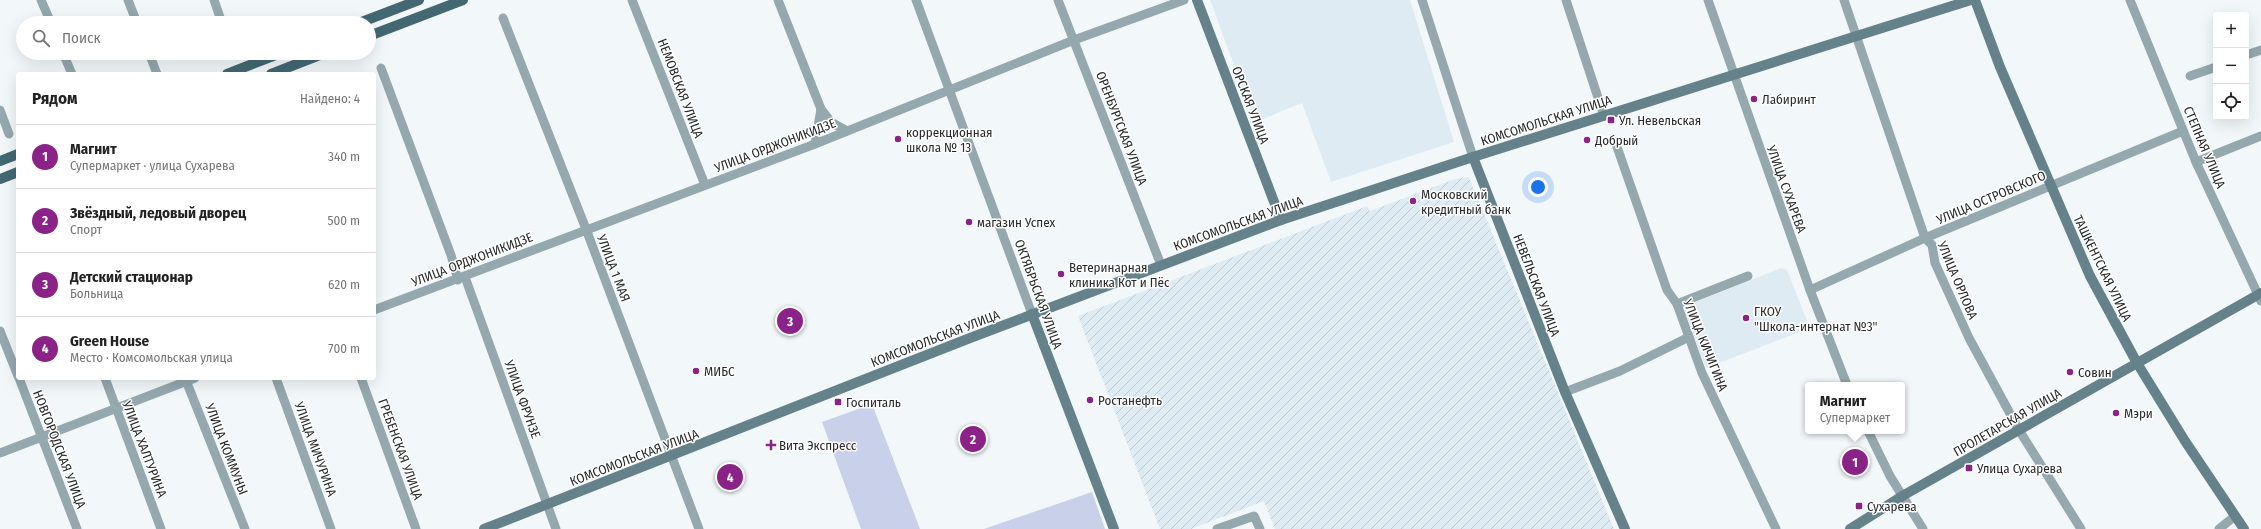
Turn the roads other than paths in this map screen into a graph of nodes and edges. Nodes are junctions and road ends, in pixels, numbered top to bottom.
1 (41, 0) edge
2 (128, 0) edge
3 (214, 0) edge
4 (419, 0) edge
5 (463, 0) edge
6 (632, 0) edge
7 (778, 0) edge
8 (916, 0) edge
9 (1058, 0) edge
10 (1184, 0) edge
11 (1197, 0) edge
12 (1422, 0) edge
13 (1566, 0) edge
14 (1708, 0) edge
15 (1844, 0) edge
16 (1972, 0) edge
17 (1975, 0) edge
18 (2130, 0) edge
19 (48, 16) edge
20 (134, 16) edge
21 (220, 16) edge
22 (376, 16) edge
23 (503, 18) dead end
24 (376, 33) edge
25 (1855, 36) junction
26 (1074, 40) junction
27 (2261, 50) edge
28 (2249, 54) edge
29 (66, 60) edge
30 (152, 60) edge
31 (263, 60) edge
32 (307, 60) edge
33 (2213, 67) edge
34 (381, 68) dead end
35 (71, 72) edge
36 (156, 72) edge
37 (232, 72) edge
38 (276, 72) edge
39 (1732, 74) junction
40 (2190, 76) dead end
41 (951, 91) junction
42 (821, 109) junction
43 (0, 110) edge
44 (1604, 116) junction
45 (848, 131) junction
46 (2183, 131) junction
47 (9, 134) dead end
48 (2261, 136) edge
49 (815, 144) junction
50 (1616, 144) dead end
51 (16, 155) edge
52 (1473, 157) junction
53 (0, 161) edge
54 (2196, 162) junction
55 (16, 173) edge
56 (0, 179) edge
57 (704, 185) junction
58 (2051, 186) junction
59 (1281, 220) junction
60 (586, 229) junction
61 (1925, 238) junction
62 (1161, 265) junction
63 (1748, 276) dead end
64 (462, 278) junction
65 (1810, 290) junction
66 (2260, 297) edge
67 (1677, 304) junction
68 (376, 309) edge
69 (1032, 314) junction
70 (0, 331) edge
71 (1689, 337) junction
72 (2137, 363) junction
73 (16, 372) edge
74 (19, 380) edge
75 (106, 380) edge
76 (186, 380) edge
77 (189, 380) edge
78 (277, 380) edge
79 (362, 380) edge
80 (1846, 382) edge
81 (1565, 392) junction
82 (116, 408) junction
83 (2019, 430) junction
84 (1869, 434) edge
85 (42, 437) junction
86 (0, 453) edge
87 (671, 457) junction
88 (1904, 495) junction
89 (547, 505) junction
90 (2235, 516) junction
91 (77, 529) edge
92 (162, 529) edge
93 (245, 529) edge
94 (331, 529) edge
95 (416, 529) edge
96 (484, 529) edge
97 (556, 529) edge
98 (699, 529) edge
99 (1114, 529) edge
100 (1217, 529) edge
101 (1260, 529) edge
102 (1625, 529) edge
103 (1776, 529) edge
104 (1850, 529) edge
105 (1923, 529) edge
106 (2082, 529) edge
107 (2219, 529) edge
108 (2244, 529) edge

1 - 19 street
2 - 20 street
3 - 21 street
4 - 22 main road
5 - 24 main road
6 - 57 street, НЕМОВСКАЯ УЛИЦА
7 - 42 street
8 - 41 street, ОКТЯБРЬСКАЯ УЛИЦА
9 - 26 street, ОРЕНБУРГСКАЯ УЛИЦА
10 - 26 street, УЛИЦА ОРДЖОНИКИДЗЕ
11 - 59 main road, ОРСКАЯ УЛИЦА
12 - 52 street, НЕВЕЛЬСКАЯ УЛИЦА
13 - 44 street
14 - 39 street, УЛИЦА СУХАРЕВА
15 - 25 street, УЛИЦА ОРЛОВА
16 - 25 main road, КОМСОМОЛЬСКАЯ УЛИЦА
17 - 58 main road, ТАШКЕНТСКАЯ УЛИЦА
18 - 46 street, СТЕПНАЯ УЛИЦА
23 - 60 street, УЛИЦА 1 МАЯ
25 - 39 main road, КОМСОМОЛЬСКАЯ УЛИЦА
25 - 61 street, УЛИЦА ОРЛОВА
26 - 41 street, УЛИЦА ОРДЖОНИКИДЗЕ
26 - 62 street, ОРЕНБУРГСКАЯ УЛИЦА
27 - 28 street
29 - 35 street
30 - 36 street
31 - 37 main road
32 - 38 main road
33 - 40 street
34 - 64 street, УЛИЦА ФРУНЗЕ
39 - 44 main road, КОМСОМОЛЬСКАЯ УЛИЦА
39 - 65 street, УЛИЦА СУХАРЕВА
41 - 45 street, УЛИЦА ОРДЖОНИКИДЗЕ
41 - 69 street, ОКТЯБРЬСКАЯ УЛИЦА
42 - 45 street
42 - 49 street
43 - 47 street
44 - 52 main road, КОМСОМОЛЬСКАЯ УЛИЦА
45 - 49 street, УЛИЦА ОРДЖОНИКИДЗЕ
46 - 54 street, СТЕПНАЯ УЛИЦА
46 - 58 street, УЛИЦА ОСТРОВСКОГО
48 - 54 street
49 - 57 street, УЛИЦА ОРДЖОНИКИДЗЕ
50 - 67 street, УЛИЦА КИЧИГИНА
51 - 53 main road
52 - 59 main road, КОМСОМОЛЬСКАЯ УЛИЦА
52 - 81 main road, НЕВЕЛЬСКАЯ УЛИЦА
54 - 66 street, СТЕПНАЯ УЛИЦА
55 - 56 main road
57 - 60 street, УЛИЦА ОРДЖОНИКИДЗЕ
58 - 61 street, УЛИЦА ОСТРОВСКОГО
58 - 72 main road, ТАШКЕНТСКАЯ УЛИЦА
59 - 62 main road, КОМСОМОЛЬСКАЯ УЛИЦА
60 - 64 street, УЛИЦА ОРДЖОНИКИДЗЕ
60 - 87 street, УЛИЦА 1 МАЯ
61 - 65 street, УЛИЦА ОСТРОВСКОГО
61 - 83 street, УЛИЦА ОРЛОВА
62 - 69 main road, КОМСОМОЛЬСКАЯ УЛИЦА
63 - 67 street
64 - 68 street, УЛИЦА ОРДЖОНИКИДЗЕ
64 - 89 street, УЛИЦА ФРУНЗЕ
65 - 80 street, УЛИЦА СУХАРЕВА
66 - 72 main road, ПРОЛЕТАРСКАЯ УЛИЦА
67 - 71 street, УЛИЦА КИЧИГИНА
69 - 87 main road, КОМСОМОЛЬСКАЯ УЛИЦА
69 - 99 main road, ОКТЯБРЬСКАЯ УЛИЦА
70 - 73 street, НОВГОРОДСКАЯ УЛИЦА
71 - 81 street
71 - 103 street, УЛИЦА КИЧИГИНА
72 - 83 main road, ПРОЛЕТАРСКАЯ УЛИЦА
72 - 90 main road, ТАШКЕНТСКАЯ УЛИЦА
74 - 85 street, НОВГОРОДСКАЯ УЛИЦА
75 - 82 street, УЛИЦА ХАЛТУРИНА
76 - 82 street
77 - 93 street, УЛИЦА КОММУНЫ
78 - 94 street, УЛИЦА МИЧУРИНА
79 - 95 street, ГРЕБЕНСКАЯ УЛИЦА
81 - 102 main road, НЕВЕЛЬСКАЯ УЛИЦА
82 - 85 street
82 - 92 street, УЛИЦА ХАЛТУРИНА
83 - 88 main road, ПРОЛЕТАРСКАЯ УЛИЦА
83 - 106 street, УЛИЦА ОРЛОВА
84 - 88 street
85 - 86 street
85 - 91 street, НОВГОРОДСКАЯ УЛИЦА
87 - 89 main road, КОМСОМОЛЬСКАЯ УЛИЦА
87 - 98 street, УЛИЦА 1 МАЯ
88 - 104 main road, ПРОЛЕТАРСКАЯ УЛИЦА
88 - 105 street
89 - 96 main road, КОМСОМОЛЬСКАЯ УЛИЦА
89 - 97 street, УЛИЦА ФРУНЗЕ
90 - 107 street
90 - 108 main road, ТАШКЕНТСКАЯ УЛИЦА
100 - 101 street

